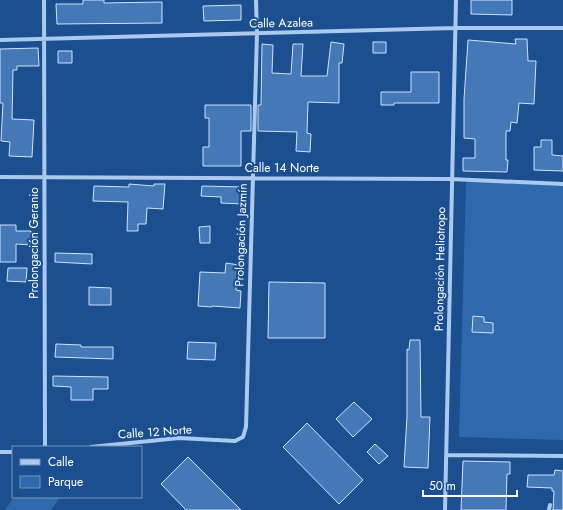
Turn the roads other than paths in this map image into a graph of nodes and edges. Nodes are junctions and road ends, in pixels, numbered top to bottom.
1 (44, 0) edge
2 (256, 0) edge
3 (456, 0) edge
4 (455, 28) junction
5 (563, 28) edge
6 (257, 33) junction
7 (44, 38) junction
8 (0, 40) edge
9 (0, 177) edge
10 (43, 177) junction
11 (253, 178) junction
12 (452, 179) junction
13 (563, 184) edge
14 (243, 437) joint
15 (45, 446) edge
16 (101, 446) edge
17 (0, 452) edge
18 (12, 452) edge
19 (446, 455) junction
20 (563, 456) edge
21 (550, 505) dead end
22 (445, 510) edge
23 (549, 510) edge

1 - 7 street, Prolongación Geranio
2 - 6 street, Prolongación Jazmín
3 - 4 street, Prolongación Heliotropo
4 - 5 street, Calle Azalea
4 - 6 street, Calle Azalea
4 - 12 street, Prolongación Heliotropo
6 - 7 street, Calle Azalea
6 - 11 street, Prolongación Jazmín
7 - 8 street, Calle Azalea
7 - 10 street, Prolongación Geranio
9 - 10 street, Calle 14 Norte
10 - 11 street, Calle 14 Norte
10 - 15 street, Prolongación Geranio
11 - 12 street, Calle 14 Norte
11 - 14 street, Prolongación Jazmín
12 - 13 street, Calle 14 Norte
12 - 19 street, Prolongación Heliotropo
14 - 16 street, Calle 12 Norte
17 - 18 street
19 - 20 street
19 - 22 street, Prolongación Heliotropo
21 - 23 street

